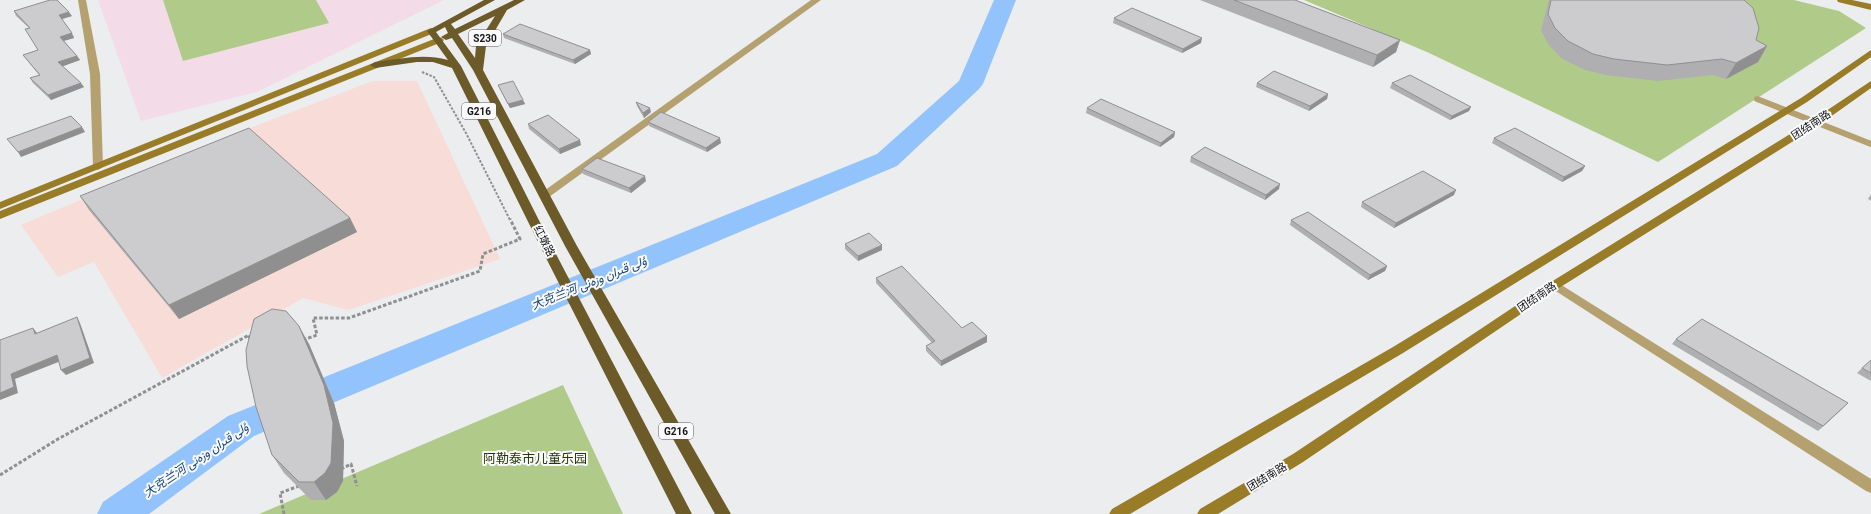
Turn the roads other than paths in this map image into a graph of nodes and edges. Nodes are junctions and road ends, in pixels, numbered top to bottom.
1 (82, 0) edge
2 (492, 0) edge
3 (521, 0) edge
4 (817, 0) edge
5 (1841, 0) edge
6 (1871, 8) edge
7 (503, 10) junction
8 (446, 23) junction
9 (431, 31) junction
10 (453, 34) junction
11 (439, 40) junction
12 (1871, 53) edge
13 (375, 65) junction
14 (456, 66) junction
15 (478, 70) junction
16 (1871, 84) edge
17 (1757, 99) dead end
18 (1786, 111) junction
19 (1815, 123) junction
20 (1871, 144) edge
21 (98, 167) junction
22 (545, 196) junction
23 (0, 206) edge
24 (0, 215) edge
25 (1555, 285) junction
26 (1871, 487) edge
27 (684, 514) edge
28 (723, 514) edge
29 (1117, 514) edge
30 (1205, 514) edge

1 - 21 street
2 - 8 highway
3 - 7 highway
4 - 22 street
5 - 6 main road
7 - 10 highway
7 - 15 highway, S230
8 - 9 highway
8 - 10 highway, 红墩路
9 - 11 highway, 红墩路 / G216
9 - 21 main road
10 - 11 highway
10 - 15 highway, 红墩路
11 - 13 main road
11 - 14 highway, 红墩路 / G216
12 - 18 main road
13 - 14 highway
13 - 24 main road
14 - 27 highway, 红墩路 / G216
15 - 22 highway, 红墩路 / G216
16 - 19 main road, 团结南路
17 - 18 lane
18 - 19 lane
18 - 29 main road
19 - 20 lane
19 - 25 main road, 团结南路
21 - 23 main road
22 - 28 highway, 红墩路 / G216
25 - 26 street
25 - 30 main road, 团结南路

